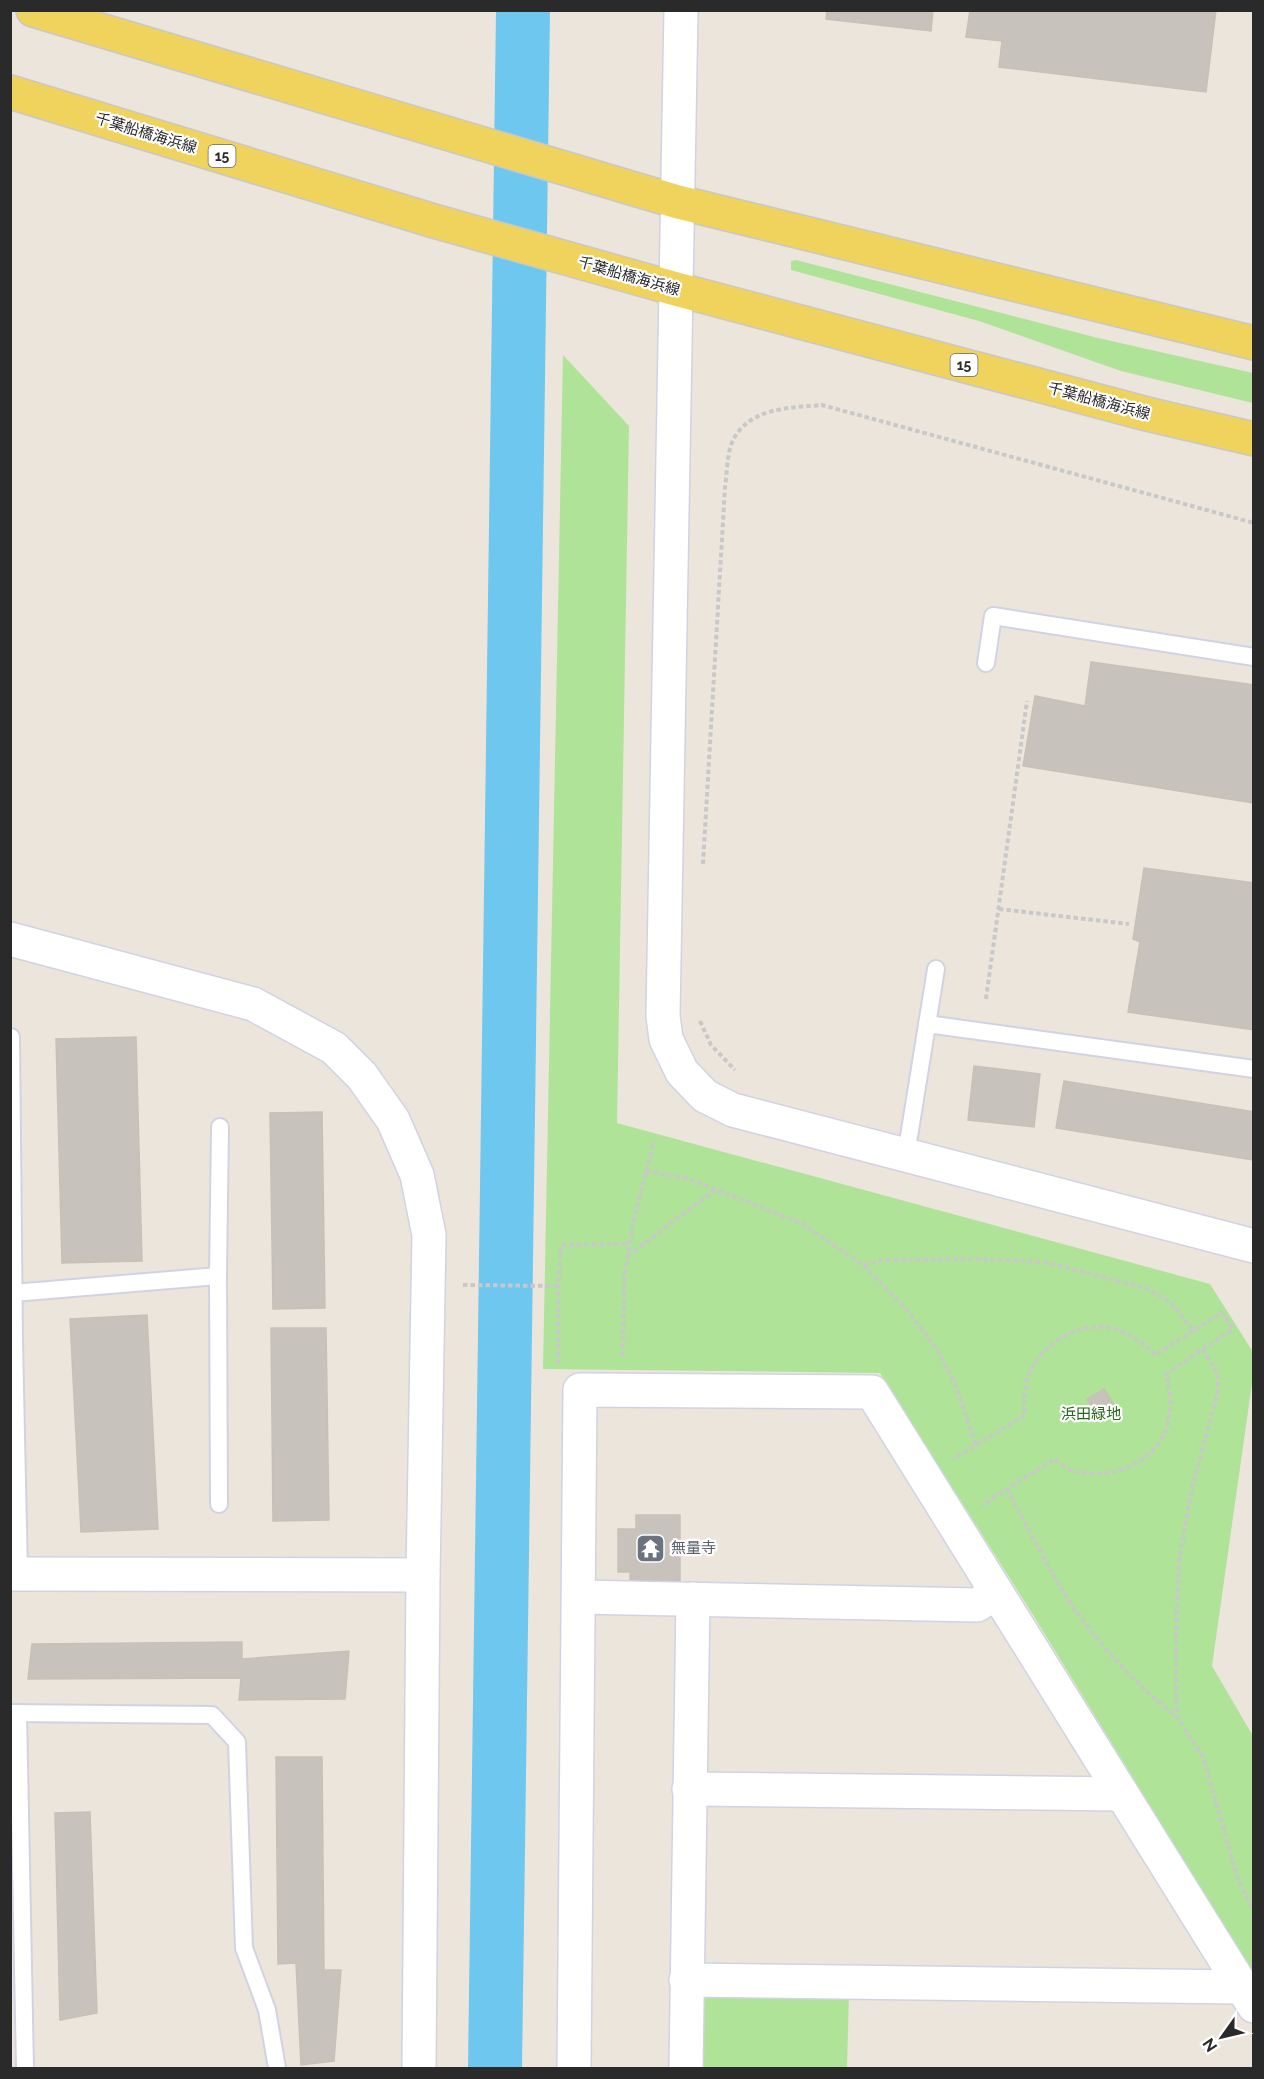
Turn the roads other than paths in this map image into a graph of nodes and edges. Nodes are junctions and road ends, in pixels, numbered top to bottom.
1 (33, 10) edge
2 (681, 10) edge
3 (10, 92) edge
4 (678, 202) junction
5 (676, 289) junction
6 (1254, 343) edge
7 (1254, 439) edge
8 (1254, 657) edge
9 (986, 663) dead end
10 (10, 939) edge
11 (936, 969) dead end
12 (927, 1024) junction
13 (11, 1037) edge
14 (1254, 1069) edge
15 (220, 1127) dead end
16 (906, 1155) junction
17 (1254, 1246) edge
18 (219, 1276) junction
19 (14, 1293) junction
20 (12, 1341) edge
21 (219, 1504) dead end
22 (15, 1574) edge
23 (423, 1575) junction
24 (996, 1593) junction
25 (579, 1597) junction
26 (693, 1599) junction
27 (14, 1713) edge
28 (689, 1789) junction
29 (1122, 1794) junction
30 (686, 1980) junction
31 (1248, 1996) edge
32 (25, 2068) edge
33 (277, 2068) edge
34 (418, 2068) edge
35 (574, 2068) edge
36 (686, 2068) edge

1 - 4 main road
2 - 4 street
3 - 5 main road, 千葉船橋海浜線 / 15
4 - 5 street
4 - 6 main road
5 - 7 main road, 千葉船橋海浜線 / 15
5 - 16 street
8 - 9 lane
10 - 23 street
11 - 12 lane
12 - 14 lane
12 - 16 lane
13 - 19 lane
15 - 18 lane
16 - 17 street
18 - 19 lane
18 - 21 lane
19 - 20 lane
20 - 22 lane
22 - 23 street
23 - 34 street
24 - 25 street
24 - 26 street
24 - 29 street
25 - 26 street
25 - 35 street
26 - 28 street
27 - 32 lane
27 - 33 lane
28 - 29 street
28 - 30 street
29 - 31 street
30 - 31 street
30 - 36 street

